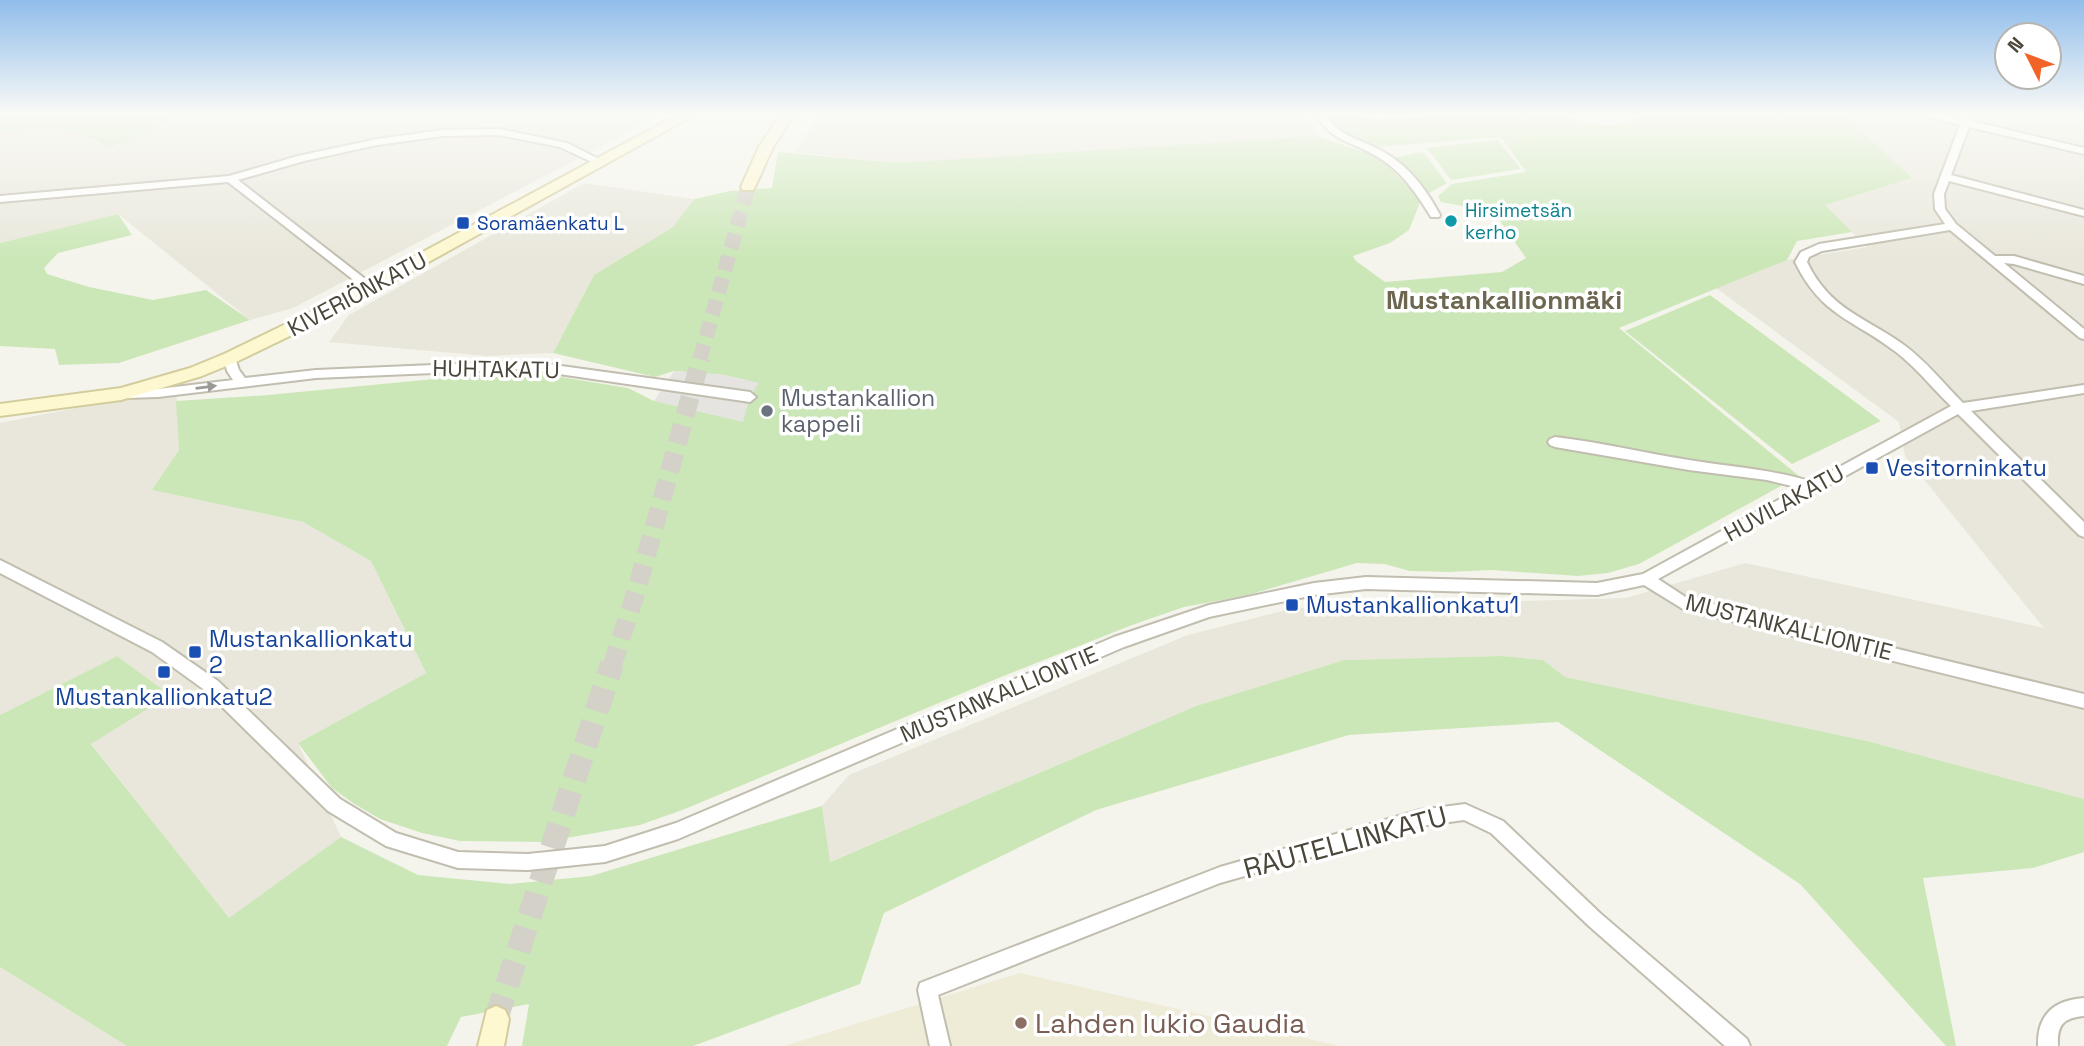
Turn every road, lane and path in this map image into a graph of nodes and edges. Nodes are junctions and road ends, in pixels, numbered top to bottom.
1 (289, 162) edge
2 (600, 162) edge
3 (759, 162) edge
4 (1392, 162) edge
5 (1951, 162) edge
6 (1946, 177) junction
7 (230, 179) junction
8 (748, 187) tunnel mouth
9 (0, 199) edge
10 (2084, 213) edge
11 (1435, 215) dead end
12 (1952, 226) junction
13 (1993, 258) junction
14 (2084, 280) edge
15 (369, 288) junction
16 (2084, 335) edge
17 (230, 358) junction
18 (242, 383) junction
19 (2084, 389) edge
20 (121, 394) junction
21 (750, 397) dead end
22 (1958, 408) junction
23 (0, 410) edge
24 (1555, 442) dead end
25 (1812, 488) junction
26 (2084, 531) edge
27 (0, 566) edge
28 (1646, 579) junction
29 (2084, 701) edge
30 (2084, 1007) edge
31 (496, 1018) tunnel mouth
32 (491, 1046) edge
33 (940, 1046) edge
34 (1740, 1046) edge
35 (2048, 1046) edge

1 - 7 street
2 - 15 street, KIVERIÖNKATU
3 - 8 street
4 - 11 street
5 - 6 street
6 - 10 street
6 - 12 street
7 - 9 street
7 - 15 street
12 - 13 street
12 - 22 street
13 - 14 street
13 - 16 street
15 - 17 street, KIVERIÖNKATU
17 - 18 street
17 - 20 street, KIVERIÖNKATU
20 -> 18 street, HUHTAKATU
18 - 21 street, HUHTAKATU
19 - 22 street, HUVILAKATU
20 - 23 street, KIVERIÖNKATU
22 - 25 street, HUVILAKATU
22 - 26 street
24 - 25 street
25 - 28 street, HUVILAKATU
27 - 28 street, MUSTANKALLIONTIE
28 - 29 street, MUSTANKALLIONTIE
30 - 35 street
31 - 32 street
33 - 34 street, RAUTELLINKATU

